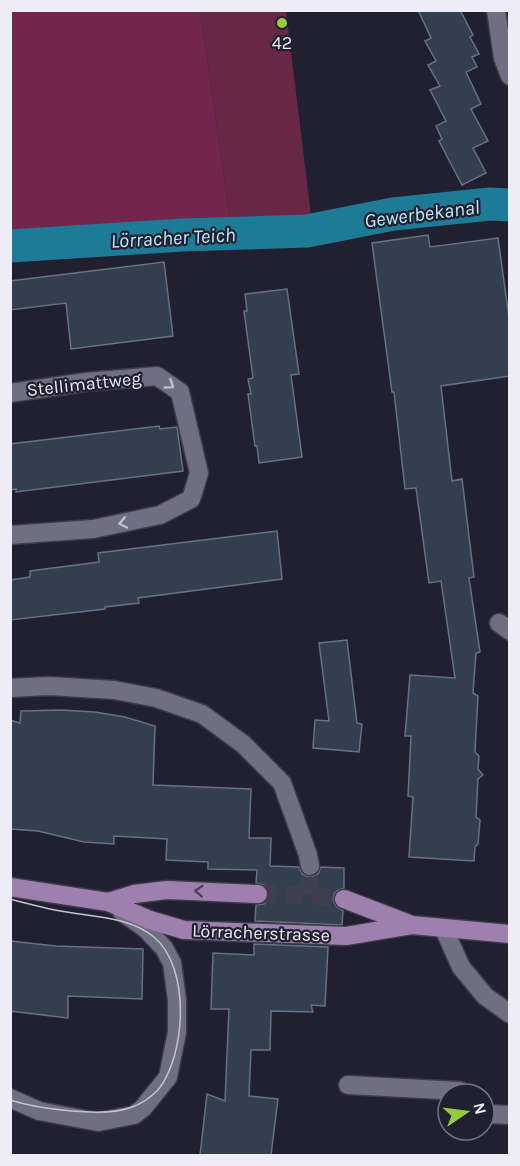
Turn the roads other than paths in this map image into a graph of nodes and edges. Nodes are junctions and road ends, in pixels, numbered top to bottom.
1 (496, 10) edge
2 (510, 76) edge
3 (10, 393) edge
4 (10, 535) edge
5 (10, 688) edge
6 (310, 866) tunnel mouth
7 (10, 886) edge
8 (258, 894) tunnel mouth
9 (347, 900) tunnel mouth
10 (108, 902) junction
11 (412, 925) junction
12 (444, 929) junction
13 (510, 934) edge
14 (510, 1014) edge
15 (348, 1085) dead end
16 (436, 1090) edge
17 (10, 1098) edge

1 - 2 street
3 -> 4 street, Stellimattweg
5 - 6 street
7 - 10 main road, Lörracherstrasse
8 -> 10 main road, Lörracherstrasse
9 - 11 main road
10 - 11 main road, Lörracherstrasse
10 - 17 street
11 - 12 main road
12 - 13 main road
12 - 14 street
15 - 16 street

